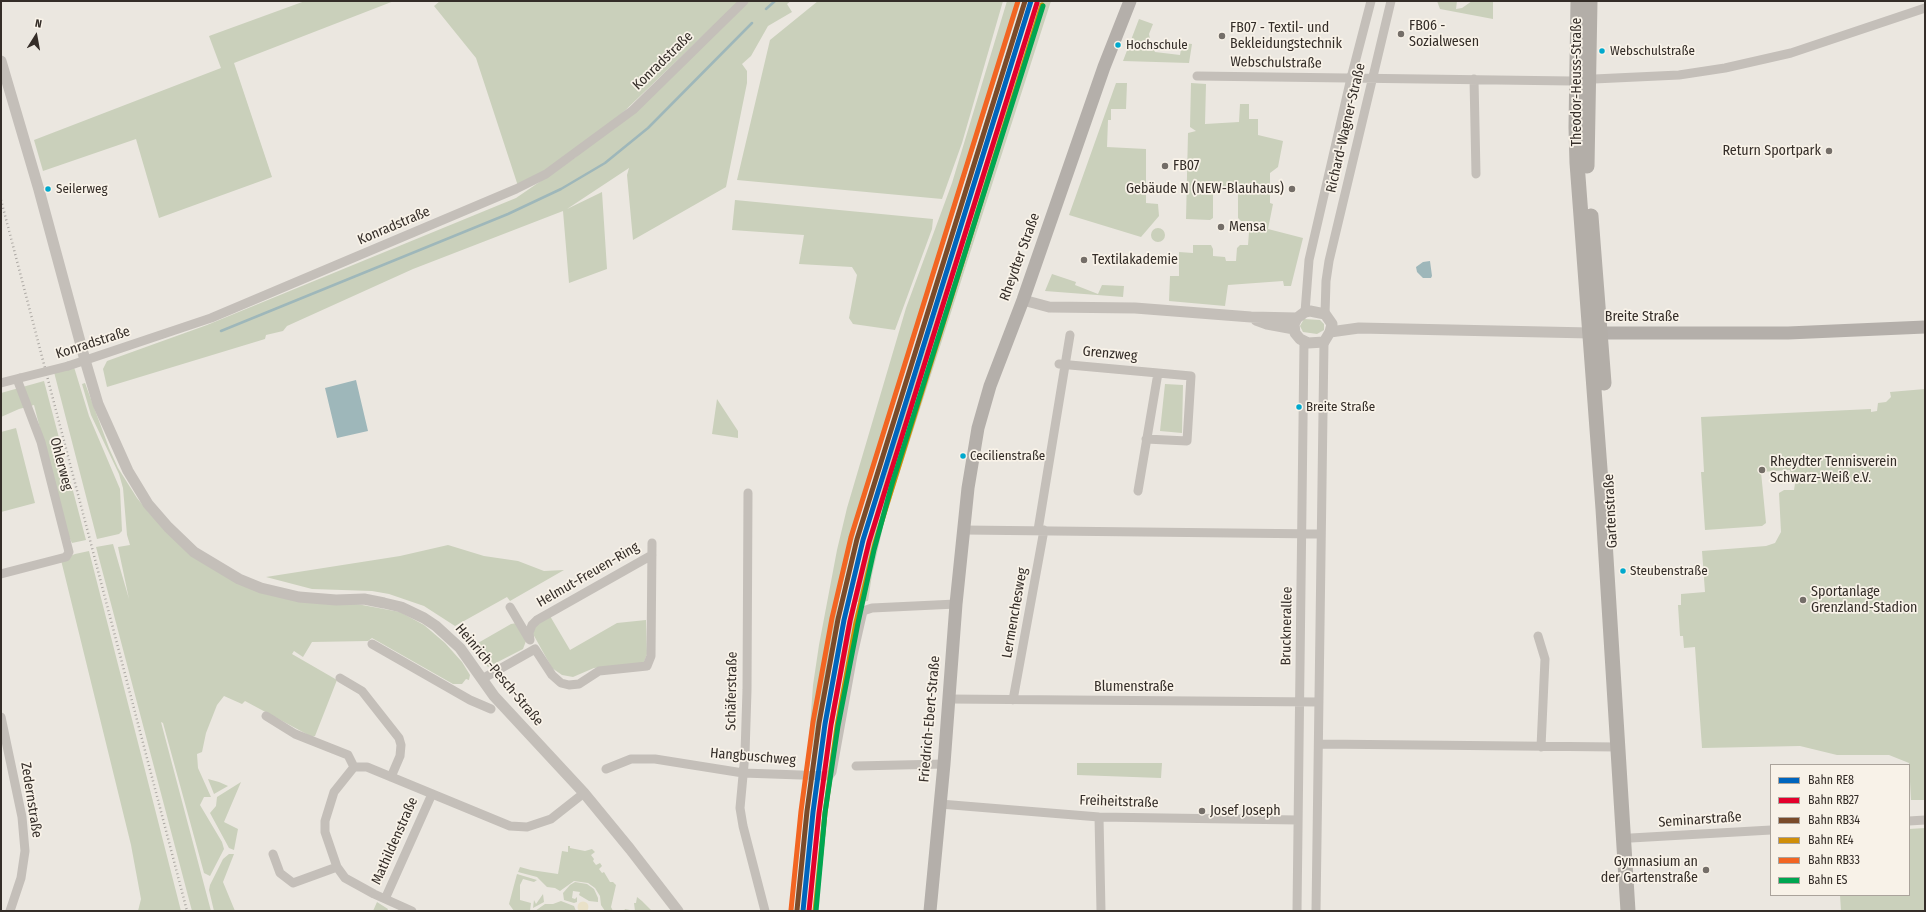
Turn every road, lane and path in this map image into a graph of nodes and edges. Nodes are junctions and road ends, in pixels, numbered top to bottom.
1 (744, 1) edge
2 (1130, 1) edge
3 (1371, 1) edge
4 (1391, 1) edge
5 (1578, 1) edge
6 (1590, 1) edge
7 (1925, 8) edge
8 (1, 61) edge
9 (1197, 76) dead end
10 (1351, 78) junction
11 (1372, 79) junction
12 (1474, 79) junction
13 (1579, 80) junction
14 (1582, 161) joint
15 (1476, 174) dead end
16 (1023, 300) junction
17 (1325, 314) junction
18 (1298, 320) junction
19 (1925, 327) edge
20 (1331, 328) junction
21 (1596, 332) junction
22 (1070, 335) dead end
23 (1304, 342) junction
24 (1324, 342) junction
25 (85, 360) junction
26 (1062, 364) junction
27 (1158, 373) junction
28 (18, 379) junction
29 (1, 384) edge
30 (1146, 439) junction
31 (1138, 491) dead end
32 (748, 493) dead end
33 (964, 530) junction
34 (1041, 530) junction
35 (1302, 533) junction
36 (1321, 534) junction
37 (652, 543) dead end
38 (652, 555) junction
39 (1, 574) edge
40 (956, 604) junction
41 (510, 606) dead end
42 (1538, 636) dead end
43 (530, 640) junction
44 (372, 644) dead end
45 (535, 649) junction
46 (340, 678) dead end
47 (482, 679) junction
48 (948, 699) junction
49 (1013, 700) junction
50 (1300, 702) junction
51 (1319, 702) junction
52 (491, 709) dead end
53 (1, 716) edge
54 (266, 716) dead end
55 (1319, 744) junction
56 (1541, 747) junction
57 (1618, 747) junction
58 (944, 764) junction
59 (856, 766) dead end
60 (354, 767) junction
61 (606, 769) dead end
62 (743, 773) junction
63 (391, 777) junction
64 (432, 794) junction
65 (584, 794) junction
66 (940, 804) junction
67 (1099, 817) junction
68 (1298, 820) junction
69 (1925, 820) edge
70 (1910, 821) edge
71 (1770, 830) edge
72 (1631, 838) junction
73 (273, 854) dead end
74 (337, 866) junction
75 (385, 899) junction
76 (10, 911) edge
77 (412, 911) edge
78 (678, 911) edge
79 (765, 911) edge
80 (930, 911) edge
81 (1101, 911) edge
82 (1297, 911) edge
83 (1316, 911) edge
84 (1628, 911) edge
85 (1635, 911) edge

1 - 25 street, Konradstraße
2 - 16 main road, Rheydter Straße
3 - 10 street, Richard-Wagner-Straße
4 - 11 street, Richard-Wagner-Straße
5 - 13 main road, Theodor-Heuss-Straße
6 - 13 main road, Theodor-Heuss-Straße
7 - 13 street, Webschulstraße
8 - 25 street
9 - 10 street, Webschulstraße
10 - 11 street, Webschulstraße
10 - 18 street, Richard-Wagner-Straße
11 - 12 street, Webschulstraße
11 - 17 street, Richard-Wagner-Straße
12 - 13 street, Webschulstraße
12 - 15 street
13 - 14 main road, Theodor-Heuss-Straße
14 - 21 main road, Gartenstraße
16 - 18 street
16 - 33 main road, Rheydter Straße
17 - 18 street
17 - 20 street
18 - 23 street
19 - 21 main road, Breite Straße
20 - 21 street, Breite Straße
20 - 24 street
21 - 57 main road, Gartenstraße
21 - 72 main road, Gartenstraße
22 - 26 street, Lermenchesweg
23 - 24 street
23 - 35 street, Brucknerallee
24 - 36 street
25 - 28 street, Konradstraße, bridge
25 - 47 street, Heinrich-Pesch-Straße
26 - 27 street, Grenzweg
26 - 34 street, Lermenchesweg
27 - 30 street
27 - 30 street, Grenzweg
28 - 29 street, Konradstraße
28 - 39 street, Ohlerweg
30 - 31 street
32 - 62 street, Schäferstraße
33 - 34 street
33 - 40 main road, Friedrich-Ebert-Straße
34 - 35 street
34 - 49 street, Lermenchesweg
35 - 36 street
35 - 50 street, Brucknerallee
36 - 51 street
37 - 38 street, Helmut-Freuen-Ring
38 - 43 street, Helmut-Freuen-Ring
38 - 45 street, Helmut-Freuen-Ring
40 - 48 main road, Friedrich-Ebert-Straße
40 - 62 street, Hangbuschweg
41 - 43 street, Helmut-Freuen-Ring
42 - 56 street
43 - 45 street, Helmut-Freuen-Ring
44 - 52 street, Heinrich-Pesch-Straße
45 - 47 street
46 - 63 street
47 - 65 street, Heinrich-Pesch-Straße
48 - 49 street, Blumenstraße
48 - 58 main road, Friedrich-Ebert-Straße
49 - 50 street, Blumenstraße
50 - 51 street, Blumenstraße
50 - 68 street, Brucknerallee
51 - 55 street
53 - 76 street, Zedernstraße
54 - 60 street
55 - 56 street
55 - 83 street
56 - 57 street
57 - 84 main road, Gartenstraße
58 - 59 street
58 - 66 main road, Friedrich-Ebert-Straße
60 - 63 street, Mathildenstraße
60 - 74 street, Mathildenstraße
61 - 62 street, Hangbuschweg
62 - 79 street, Schäferstraße
63 - 64 street, Mathildenstraße
64 - 65 street, Mathildenstraße
64 - 75 street, Mathildenstraße
65 - 78 street, Heinrich-Pesch-Straße
66 - 67 street, Freiheitstraße
66 - 80 main road, Friedrich-Ebert-Straße
67 - 68 street, Freiheitstraße
67 - 81 street
68 - 82 street, Brucknerallee
69 - 70 street
71 - 72 street, Seminarstraße
72 - 85 main road, Gartenstraße
73 - 74 street
74 - 75 street, Mathildenstraße
75 - 77 street, Mathildenstraße

